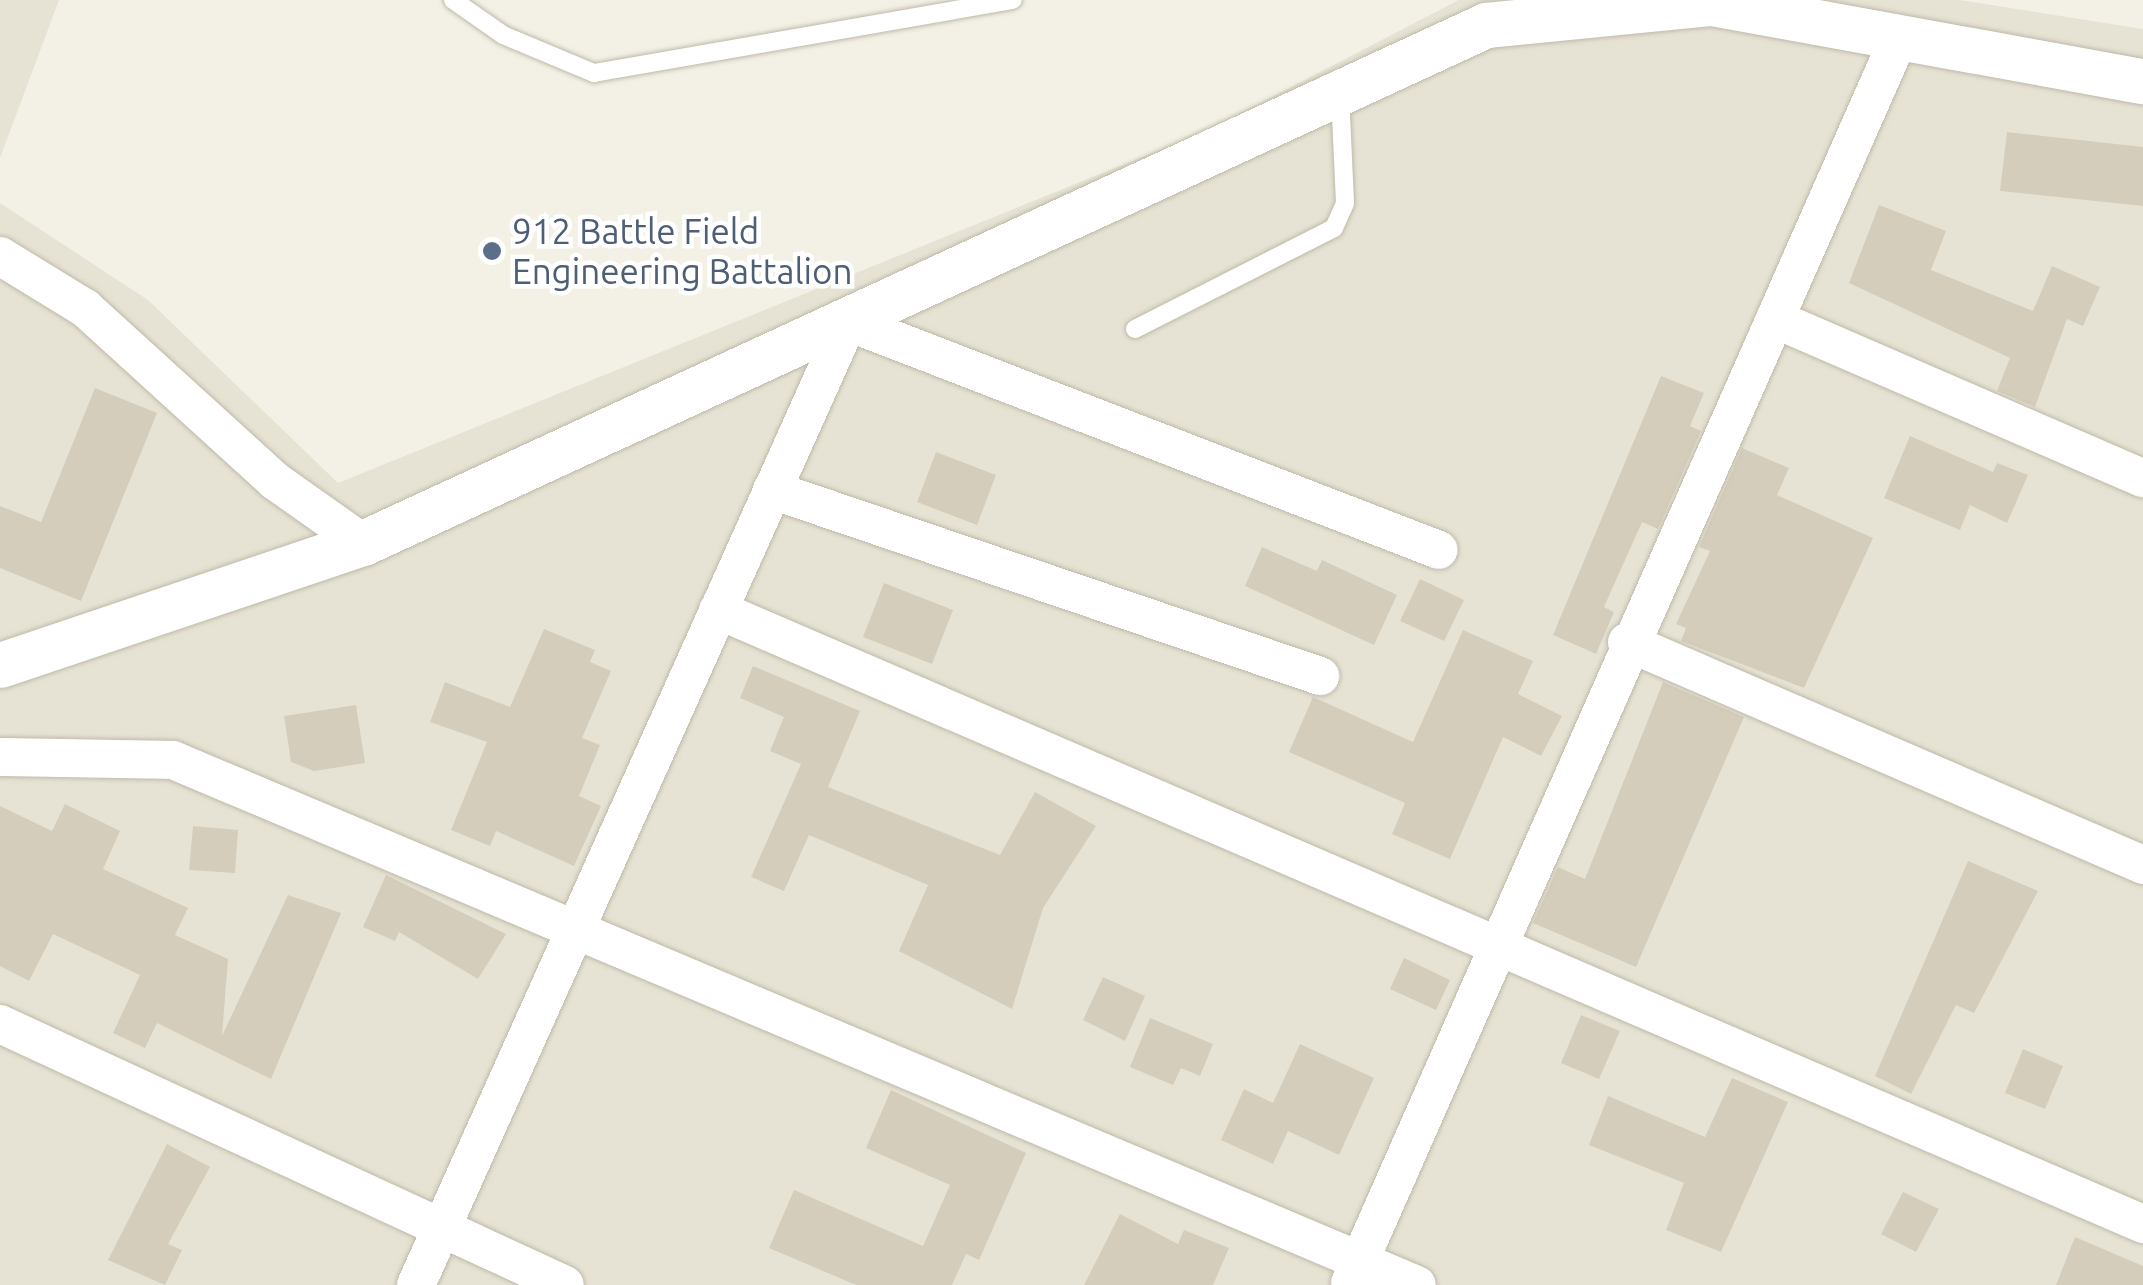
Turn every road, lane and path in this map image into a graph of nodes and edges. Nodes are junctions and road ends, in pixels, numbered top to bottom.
1 (453, 0) edge
2 (1013, 0) edge
3 (1897, 42) junction
4 (2143, 81) edge
5 (1340, 93) junction
6 (0, 256) edge
7 (1775, 319) junction
8 (848, 322) junction
9 (1135, 329) dead end
10 (2143, 478) edge
11 (772, 490) junction
12 (363, 542) junction
13 (1439, 550) dead end
14 (718, 610) junction
15 (1627, 642) junction
16 (0, 665) edge
17 (1320, 676) dead end
18 (0, 757) edge
19 (2143, 865) edge
20 (575, 926) junction
21 (1500, 947) junction
22 (0, 1024) edge
23 (2143, 1224) edge
24 (440, 1234) junction
25 (1355, 1273) edge
26 (416, 1285) edge
27 (564, 1285) edge
28 (1416, 1285) edge

1 - 2 lane
3 - 4 street
3 - 5 street
3 - 7 street
5 - 8 street
5 - 9 lane
6 - 12 street
7 - 10 street
7 - 15 street
8 - 11 street
8 - 12 street
8 - 13 street
11 - 14 street
11 - 17 street
12 - 16 street
14 - 20 street
14 - 21 street
15 - 19 street
15 - 21 street
18 - 20 street
20 - 24 street
20 - 25 street
21 - 23 street
21 - 25 street
22 - 24 street
24 - 26 street
24 - 27 street
25 - 28 street

